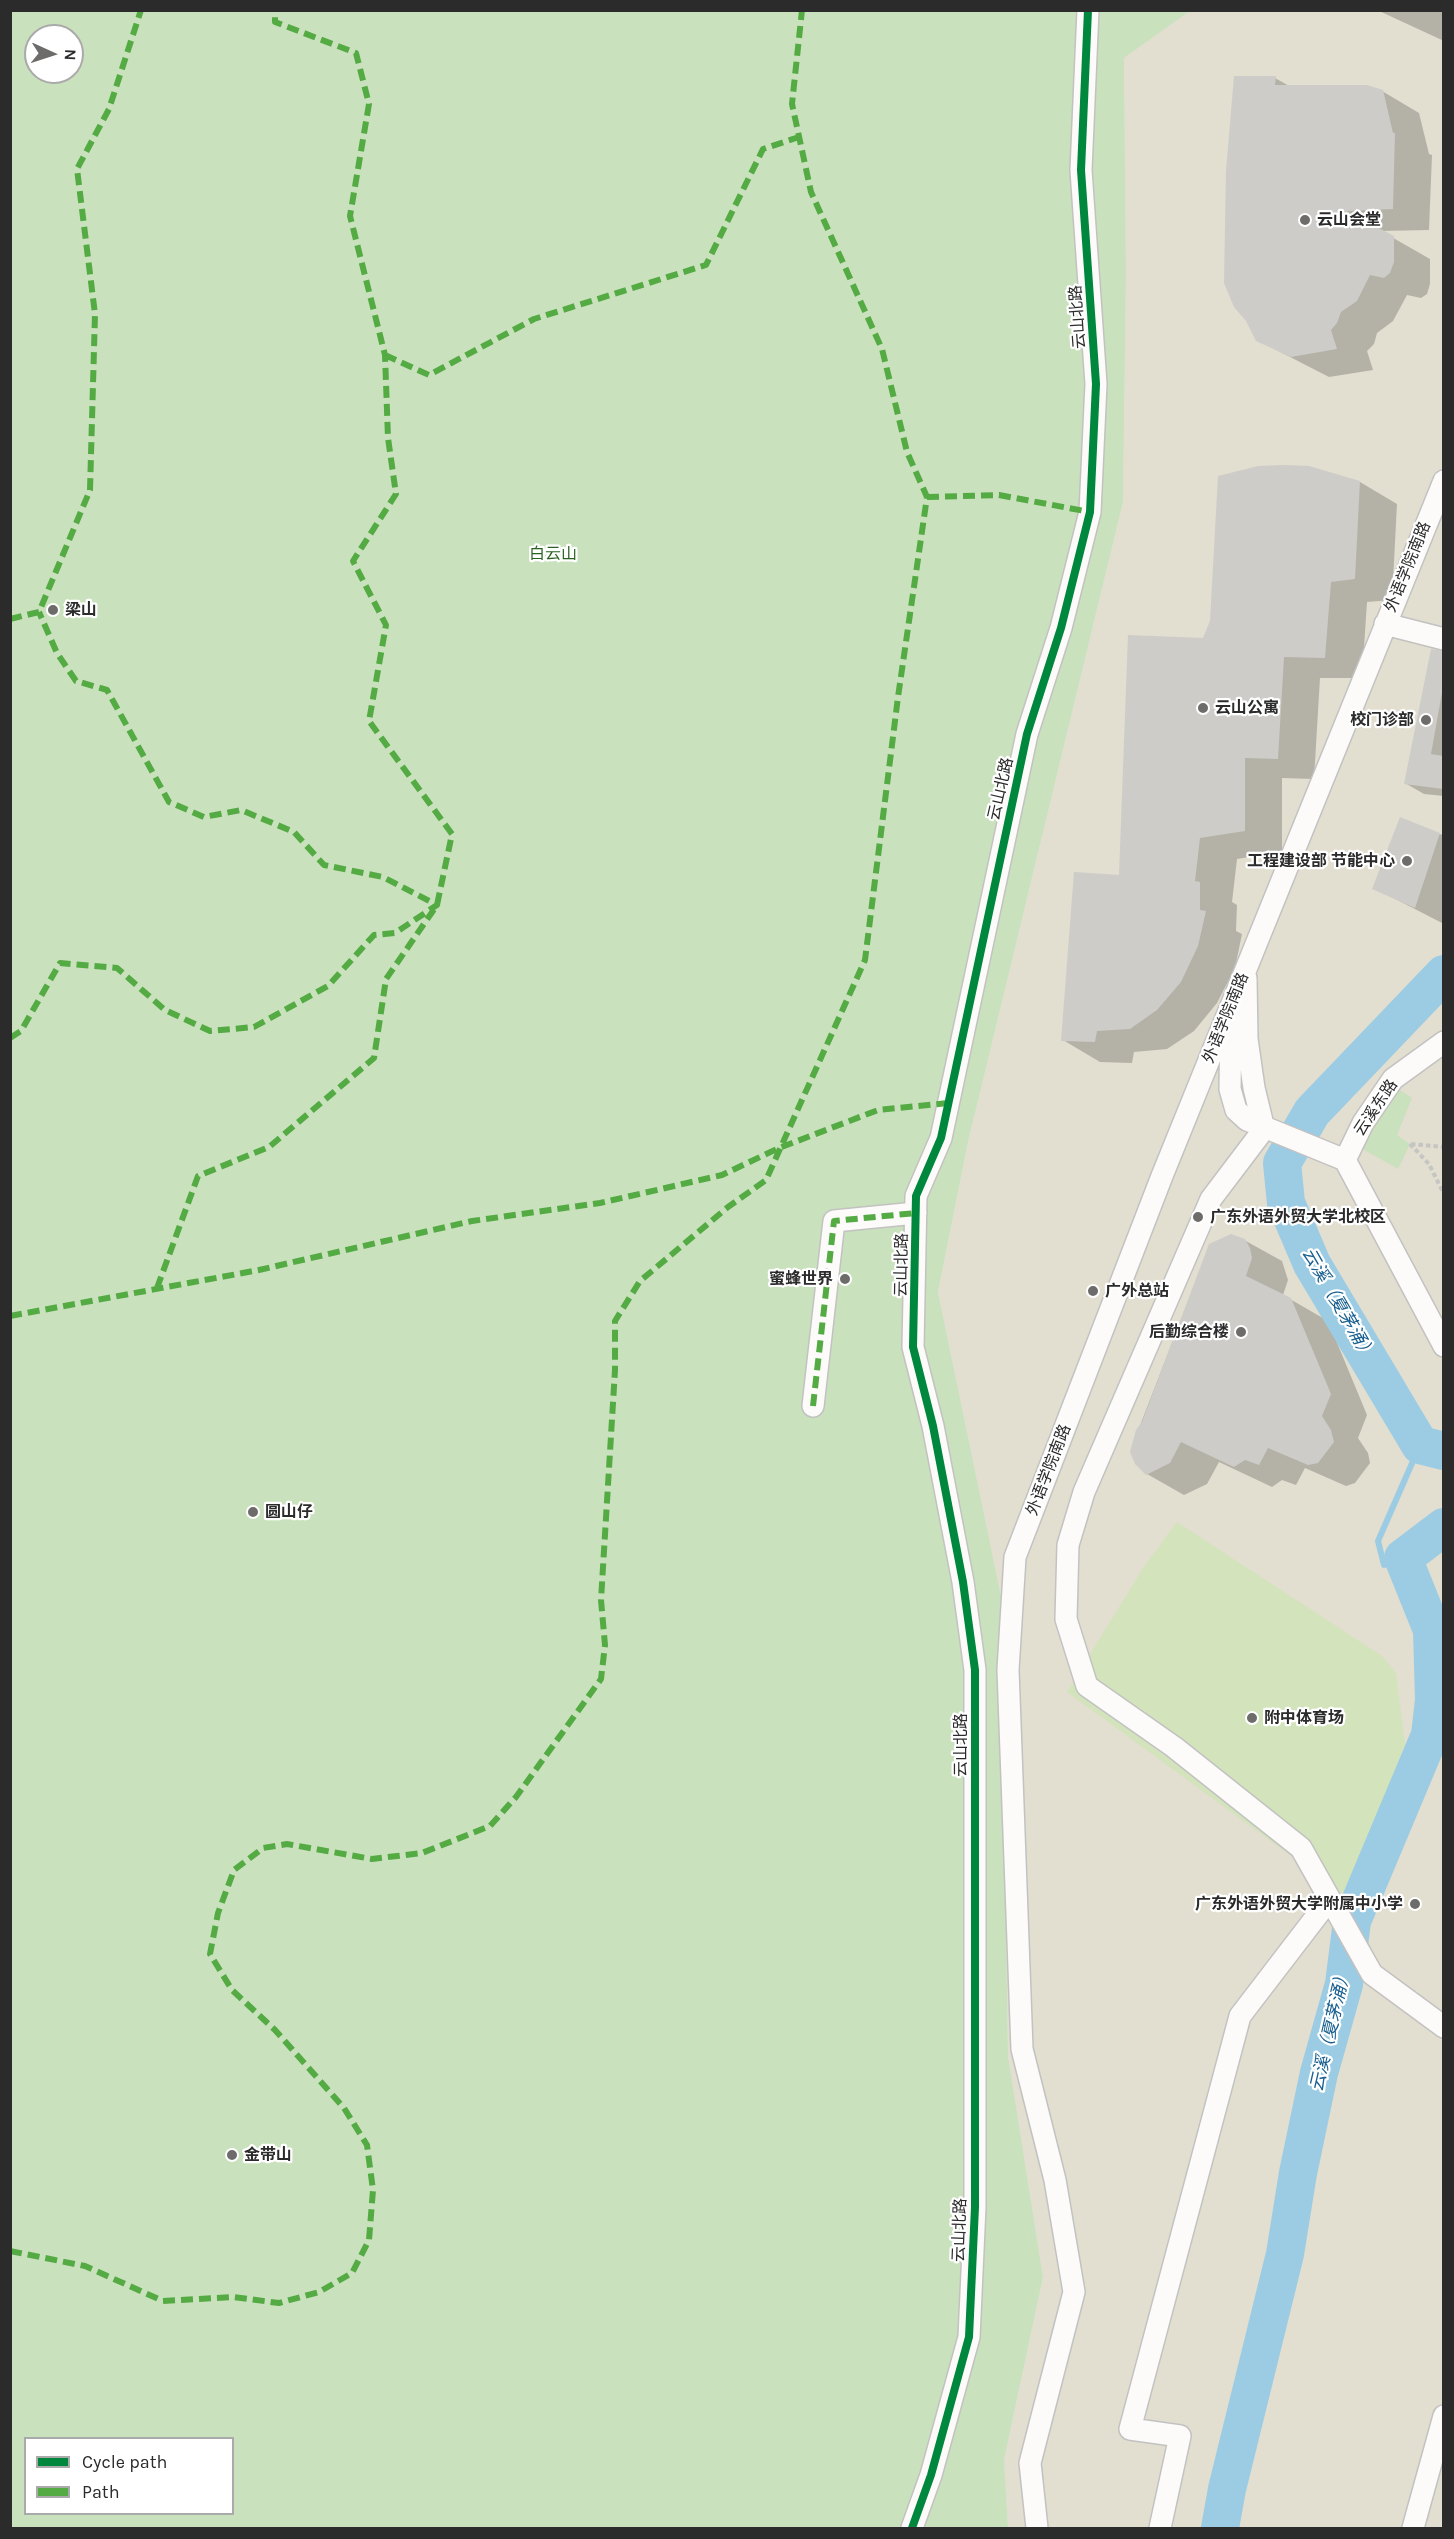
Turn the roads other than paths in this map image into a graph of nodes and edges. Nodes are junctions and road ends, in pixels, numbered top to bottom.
1 (1088, 10) edge
2 (1443, 481) edge
3 (1385, 624) junction
4 (1443, 639) edge
5 (1246, 969) junction
6 (1232, 1004) junction
7 (1443, 1042) edge
8 (1264, 1129) junction
9 (1345, 1160) junction
10 (916, 1213) junction
11 (1443, 1346) edge
12 (813, 1406) dead end
13 (975, 1670) junction
14 (1008, 1670) junction
15 (1329, 1900) junction
16 (1443, 2027) edge
17 (1443, 2416) edge
18 (912, 2529) edge
19 (1037, 2529) edge
20 (1160, 2529) edge
21 (1413, 2529) edge

1 - 10 street, 云山北路
2 - 3 street, 外语学院南路
3 - 4 street
3 - 5 street, 外语学院南路
5 - 6 street, 外语学院南路
5 - 8 street
6 - 8 street
6 - 14 street, 外语学院南路
7 - 9 street, 云溪东路
8 - 9 street
8 - 15 street
9 - 11 street
10 - 12 street
10 - 13 street, 云山北路
13 - 14 street
13 - 18 street, 云山北路
14 - 19 street, 外语学院南路
15 - 16 street
15 - 20 street
17 - 21 street

